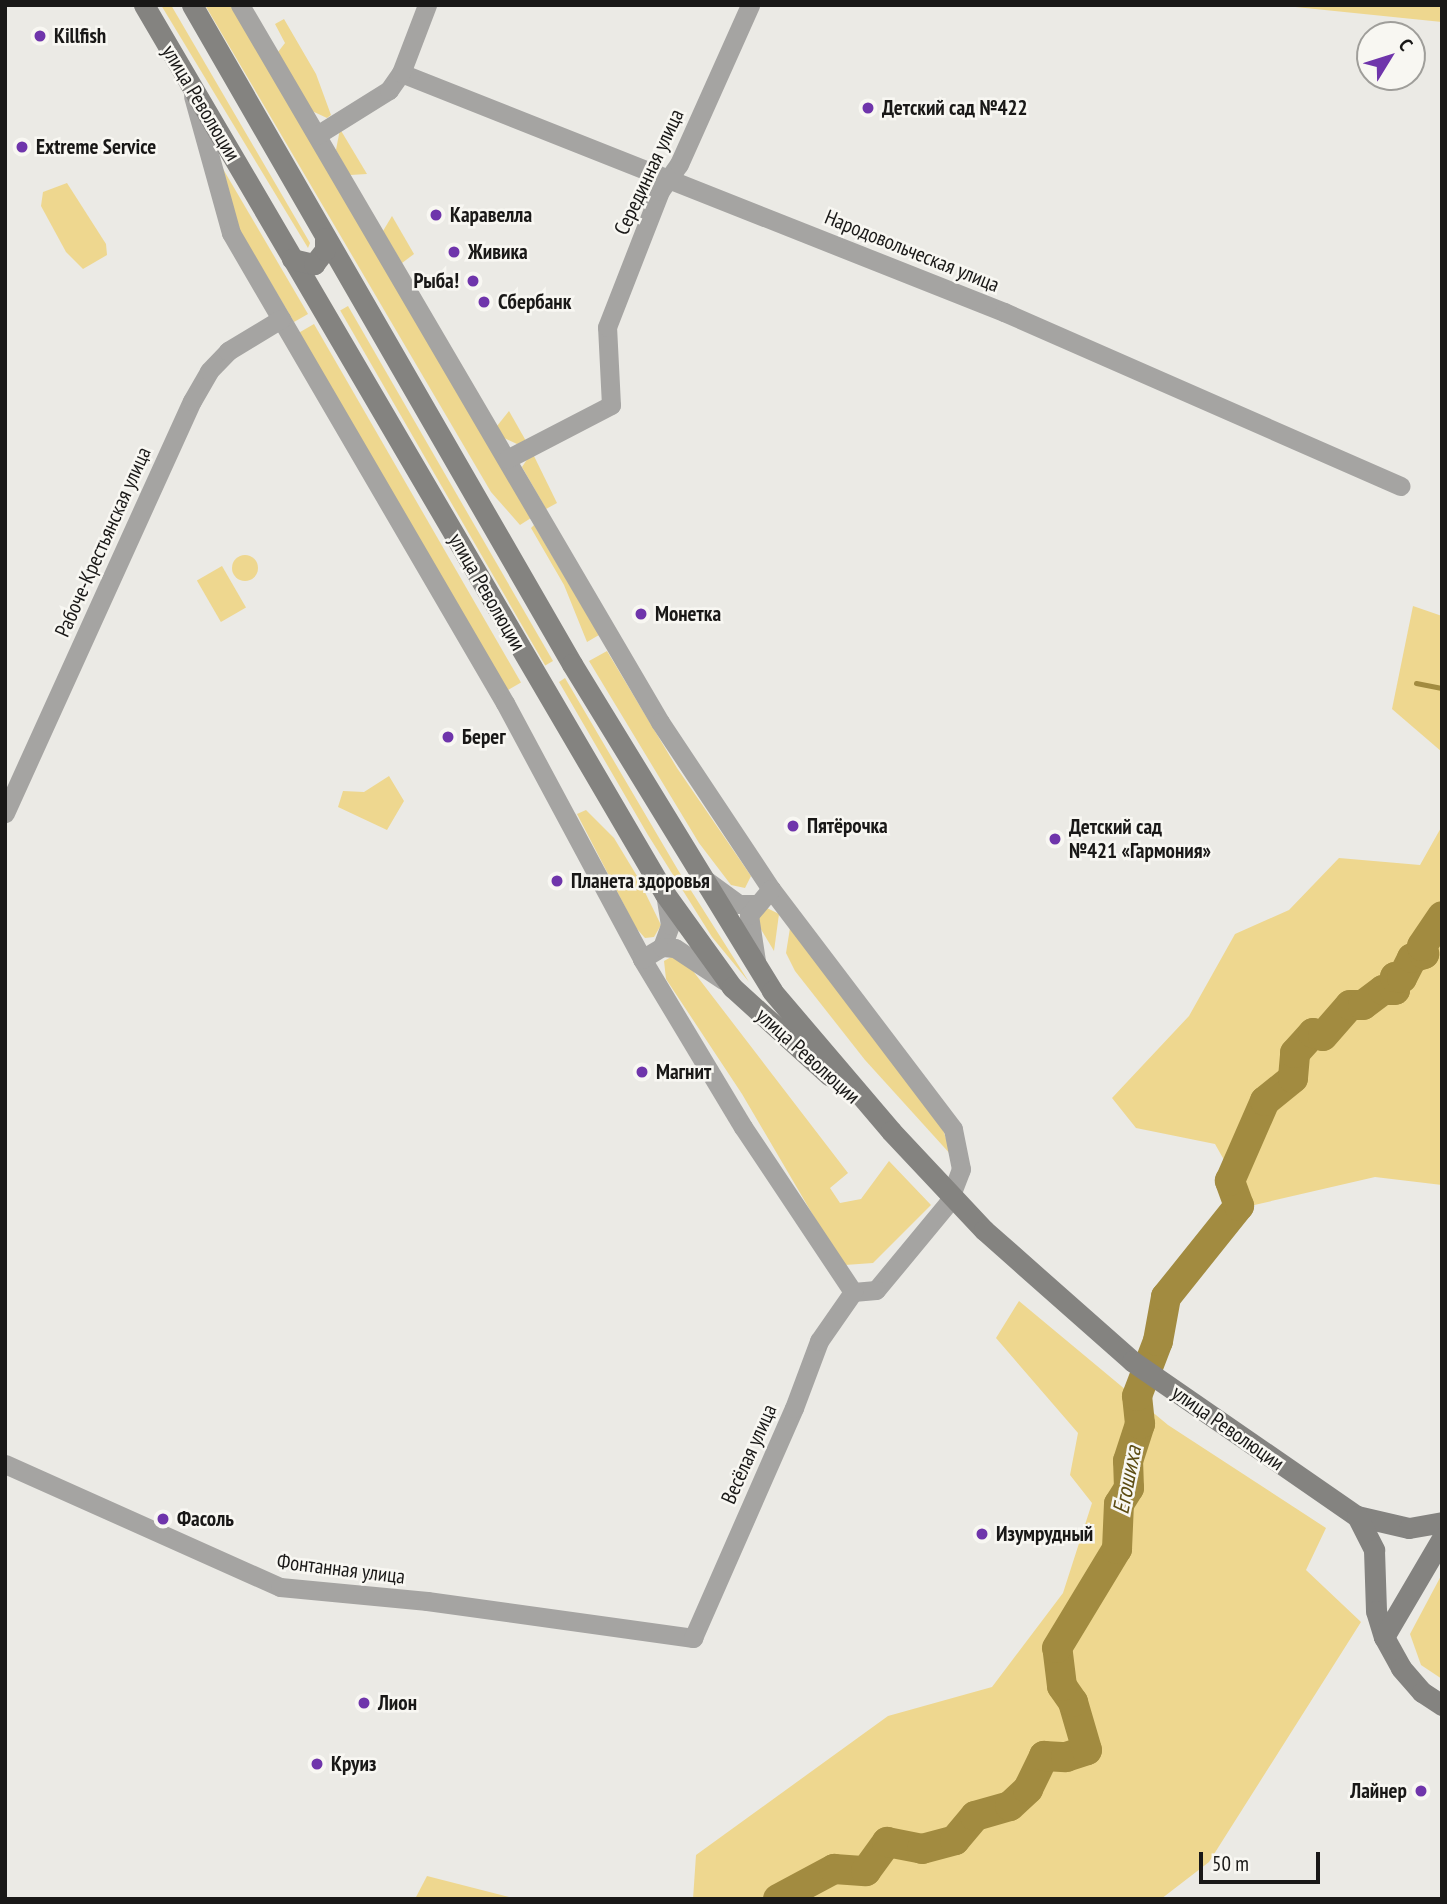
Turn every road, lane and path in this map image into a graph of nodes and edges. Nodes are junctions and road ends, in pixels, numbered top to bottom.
1 (144, 5) edge
2 (192, 5) edge
3 (240, 5) edge
4 (427, 5) edge
5 (750, 5) edge
6 (401, 73) junction
7 (191, 88) junction
8 (317, 135) junction
9 (669, 179) junction
10 (325, 238) junction
11 (292, 258) junction
12 (281, 320) junction
13 (507, 459) junction
14 (1400, 486) dead end
15 (5, 813) edge
16 (695, 869) junction
17 (771, 889) junction
18 (665, 894) junction
19 (754, 904) junction
20 (662, 947) junction
21 (642, 959) junction
22 (758, 969) junction
23 (732, 987) junction
24 (891, 1131) junction
25 (853, 1292) junction
26 (5, 1464) edge
27 (1357, 1516) junction
28 (1442, 1522) edge
29 (1442, 1538) edge
30 (1384, 1637) junction
31 (693, 1638) joint
32 (1442, 1705) edge

1 - 7 main road, улица Революции
2 - 10 main road, улица Революции
3 - 8 street
4 - 6 street
5 - 9 street, Серединная улица
6 - 8 street
6 - 9 street, Народовольческая улица
7 - 11 main road, улица Революции
7 - 12 street, улица Революции
8 - 13 street
9 - 13 street, Серединная улица
9 - 14 street, Народовольческая улица
10 - 11 main road
10 - 16 main road, улица Революции
11 - 18 main road, улица Революции
12 - 15 street, Рабоче-Крестьянская улица
12 - 21 street, улица Революции
13 - 17 street
16 - 19 street
16 - 22 main road, улица Революции
17 - 19 street
17 - 25 street
18 - 20 street
18 - 23 main road, улица Революции
19 - 22 street
20 - 21 street
20 - 23 street
21 - 25 street, улица Революции
22 - 24 main road, улица Революции
23 - 24 main road, улица Революции
24 - 27 main road, улица Революции
25 - 31 street, Весёлая улица
26 - 31 street, Фонтанная улица
27 - 28 main road, улица Революции
27 - 30 main road, улица Революции
29 - 30 main road
30 - 32 main road, улица Революции

